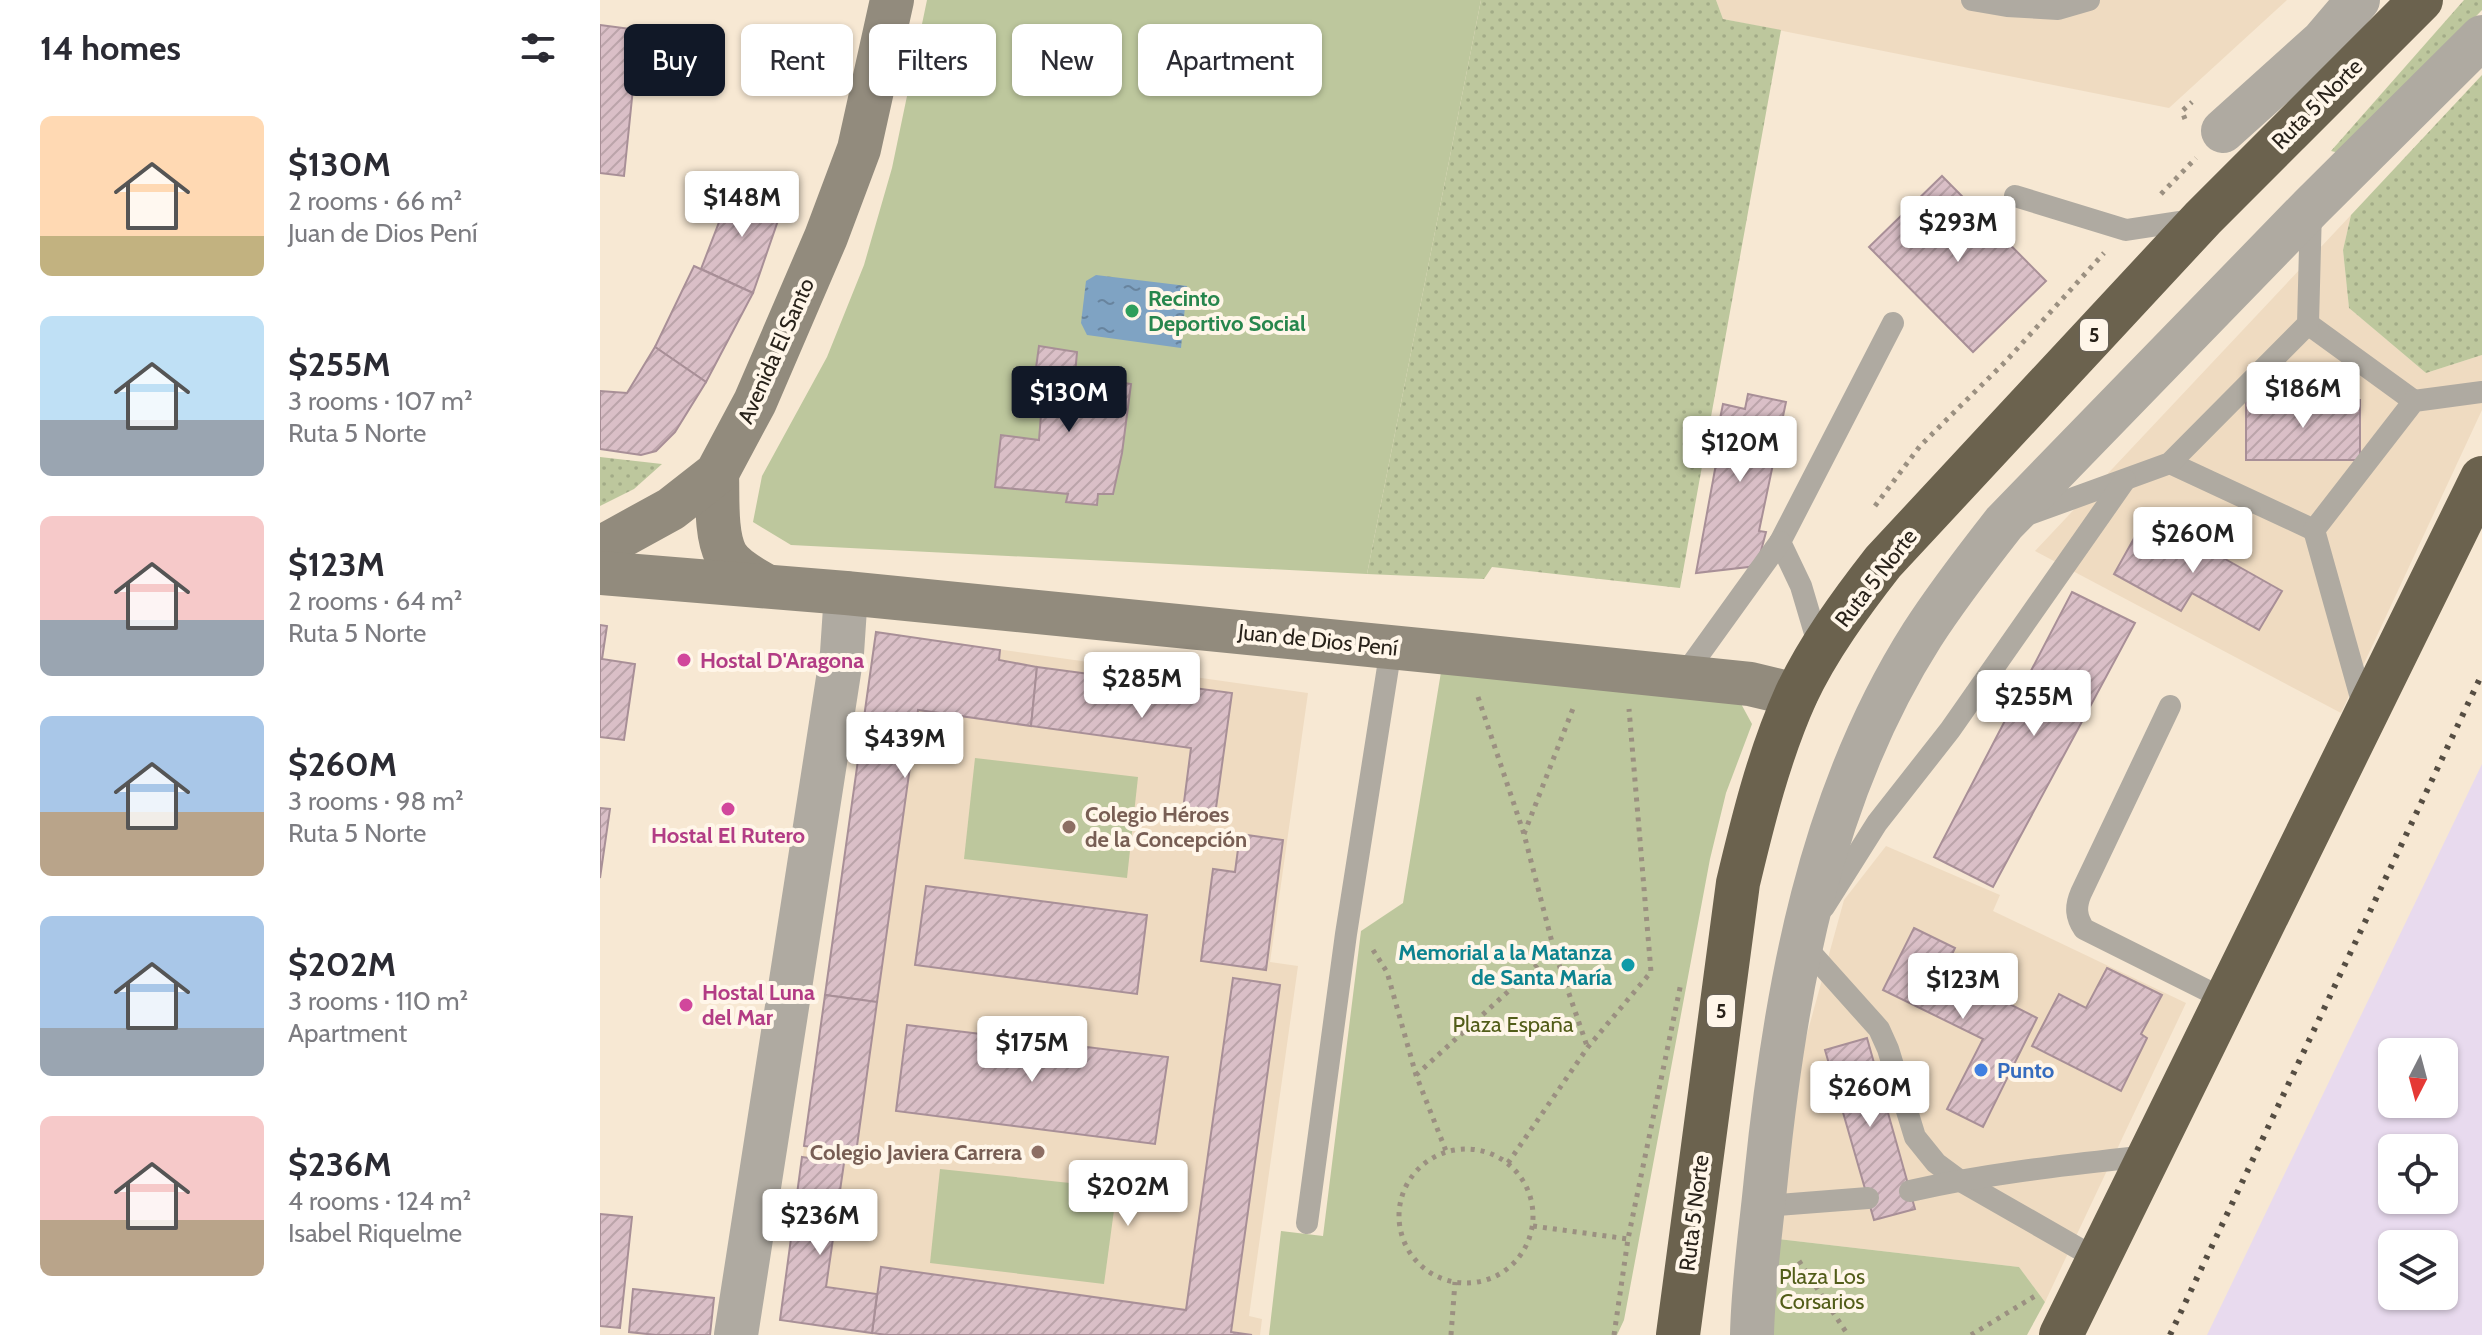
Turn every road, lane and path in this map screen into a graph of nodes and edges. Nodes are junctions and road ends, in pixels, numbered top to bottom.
1 (892, 0) edge
2 (1972, 0) edge
3 (2089, 0) edge
4 (2358, 0) edge
5 (2421, 0) edge
6 (2482, 37) edge
7 (2277, 82) junction
8 (2223, 131) dead end
9 (2285, 136) junction
10 (2015, 196) dead end
11 (2311, 207) junction
12 (2203, 218) junction
13 (1893, 323) dead end
14 (2308, 324) junction
15 (2482, 392) edge
16 (2414, 401) junction
17 (2170, 463) junction
18 (717, 473) junction
19 (2482, 478) edge
20 (2125, 480) junction
21 (2004, 523) junction
22 (2314, 530) junction
23 (1780, 542) junction
24 (600, 548) edge
25 (600, 573) edge
26 (766, 586) junction
27 (846, 593) junction
28 (1391, 648) junction
29 (1821, 652) junction
30 (1470, 655) junction
31 (1606, 670) junction
32 (1682, 678) junction
33 (1796, 695) junction
34 (2170, 706) dead end
35 (2365, 713) junction
36 (1524, 834) junction
37 (1346, 934) junction
38 (1802, 944) junction
39 (1554, 950) junction
40 (2224, 999) junction
41 (1588, 1047) junction
42 (1416, 1075) junction
43 (1446, 1151) junction
44 (2147, 1156) junction
45 (1508, 1163) junction
46 (1959, 1180) junction
47 (1910, 1191) dead end
48 (1868, 1198) dead end
49 (1764, 1206) junction
50 (1307, 1223) dead end
51 (1533, 1226) junction
52 (1628, 1239) dead end
53 (1797, 1258) dead end
54 (2097, 1259) junction
55 (1455, 1282) junction
56 (1684, 1289) junction
57 (736, 1335) edge
58 (1451, 1335) edge
59 (1662, 1335) edge
60 (1678, 1335) edge
61 (1752, 1335) edge
62 (1848, 1335) edge
63 (2061, 1335) edge

1 - 18 street, Avenida El Santo
2 - 3 lane
4 - 7 street
5 - 9 highway, Ruta 5 Norte / 5
6 - 11 street
7 - 8 street
7 - 9 street
9 - 12 highway, Ruta 5 Norte / 5
10 - 12 lane
11 - 14 lane
11 - 21 street
12 - 29 highway, Ruta 5 Norte / 5
13 - 23 lane
14 - 16 lane
14 - 17 lane
15 - 16 lane
16 - 22 lane
17 - 20 lane
17 - 22 lane
18 - 24 street, Avenida El Santo
18 - 26 street
19 - 35 highway
20 - 21 lane
20 - 38 lane
21 - 38 street
22 - 35 lane
23 - 29 lane
23 - 32 lane
25 - 26 street, Juan de Dios Pení
26 - 27 street, Juan de Dios Pení
27 - 28 street, Juan de Dios Pení
27 - 57 street
28 - 30 street, Juan de Dios Pení
28 - 37 lane
29 - 33 highway, Ruta 5 Norte / 5
30 - 31 street, Juan de Dios Pení
30 - 36 path
31 - 32 street, Juan de Dios Pení
31 - 36 path
31 - 41 path
32 - 33 street, Juan de Dios Pení
33 - 56 highway, Ruta 5 Norte / 5
34 - 40 lane
35 - 40 highway
36 - 39 path
37 - 42 path
37 - 50 lane
38 - 46 lane
38 - 49 street
39 - 41 path
39 - 42 path
40 - 44 highway
41 - 45 path
42 - 43 path
43 - 45 path
43 - 55 path
44 - 46 lane
44 - 54 highway
45 - 51 path
46 - 47 lane
46 - 54 lane
48 - 49 lane
49 - 61 street
51 - 52 path
51 - 55 path
53 - 62 path
54 - 63 highway
55 - 58 path
56 - 59 highway
56 - 60 highway, Ruta 5 Norte / 5

